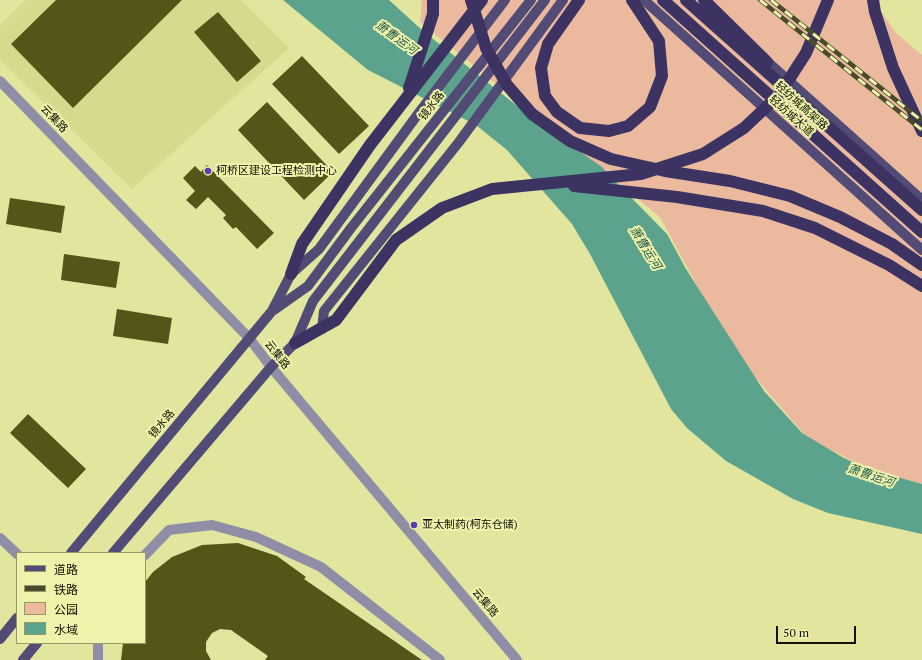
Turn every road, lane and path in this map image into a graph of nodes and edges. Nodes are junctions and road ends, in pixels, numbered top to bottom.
1 (433, 0) edge
2 (471, 0) edge
3 (482, 0) edge
4 (505, 0) edge
5 (530, 0) edge
6 (545, 0) edge
7 (563, 0) edge
8 (580, 0) edge
9 (632, 0) edge
10 (644, 0) edge
11 (663, 0) edge
12 (686, 0) edge
13 (699, 0) edge
14 (704, 0) edge
15 (828, 0) edge
16 (873, 0) edge
17 (0, 81) edge
18 (406, 99) junction
19 (922, 131) edge
20 (866, 160) junction
21 (549, 183) junction
22 (922, 200) edge
23 (922, 210) edge
24 (922, 232) edge
25 (922, 250) edge
26 (922, 265) edge
27 (291, 274) junction
28 (922, 286) edge
29 (272, 311) junction
30 (322, 329) junction
31 (249, 338) junction
32 (294, 343) junction
33 (271, 367) junction
34 (0, 538) edge
35 (72, 552) edge
36 (114, 552) edge
37 (16, 553) edge
38 (146, 554) edge
39 (16, 619) edge
40 (0, 639) edge
41 (36, 644) edge
42 (98, 644) edge
43 (23, 660) edge
44 (98, 660) edge
45 (440, 660) edge
46 (517, 660) edge

1 - 18 highway
2 - 26 highway
3 - 18 highway
4 - 27 main road
5 - 29 main road, 镜水路
6 - 32 main road
7 - 30 main road
8 - 9 highway
10 - 25 main road, 轻纺城大道
11 - 24 highway, 轻纺城高架路
12 - 20 highway, 轻纺城高架路
13 - 22 main road
14 - 20 highway
15 - 21 highway
16 - 19 highway
17 - 31 street, 云集路
18 - 27 highway
20 - 23 highway, 轻纺城高架路
21 - 28 highway
21 - 30 highway
27 - 29 main road
29 - 31 main road, 镜水路
30 - 32 highway
31 - 33 street, 云集路
31 - 35 main road, 镜水路
32 - 33 main road
33 - 36 main road
33 - 46 street, 云集路
34 - 37 street
38 - 45 street
39 - 40 main road
41 - 43 main road
42 - 44 street

